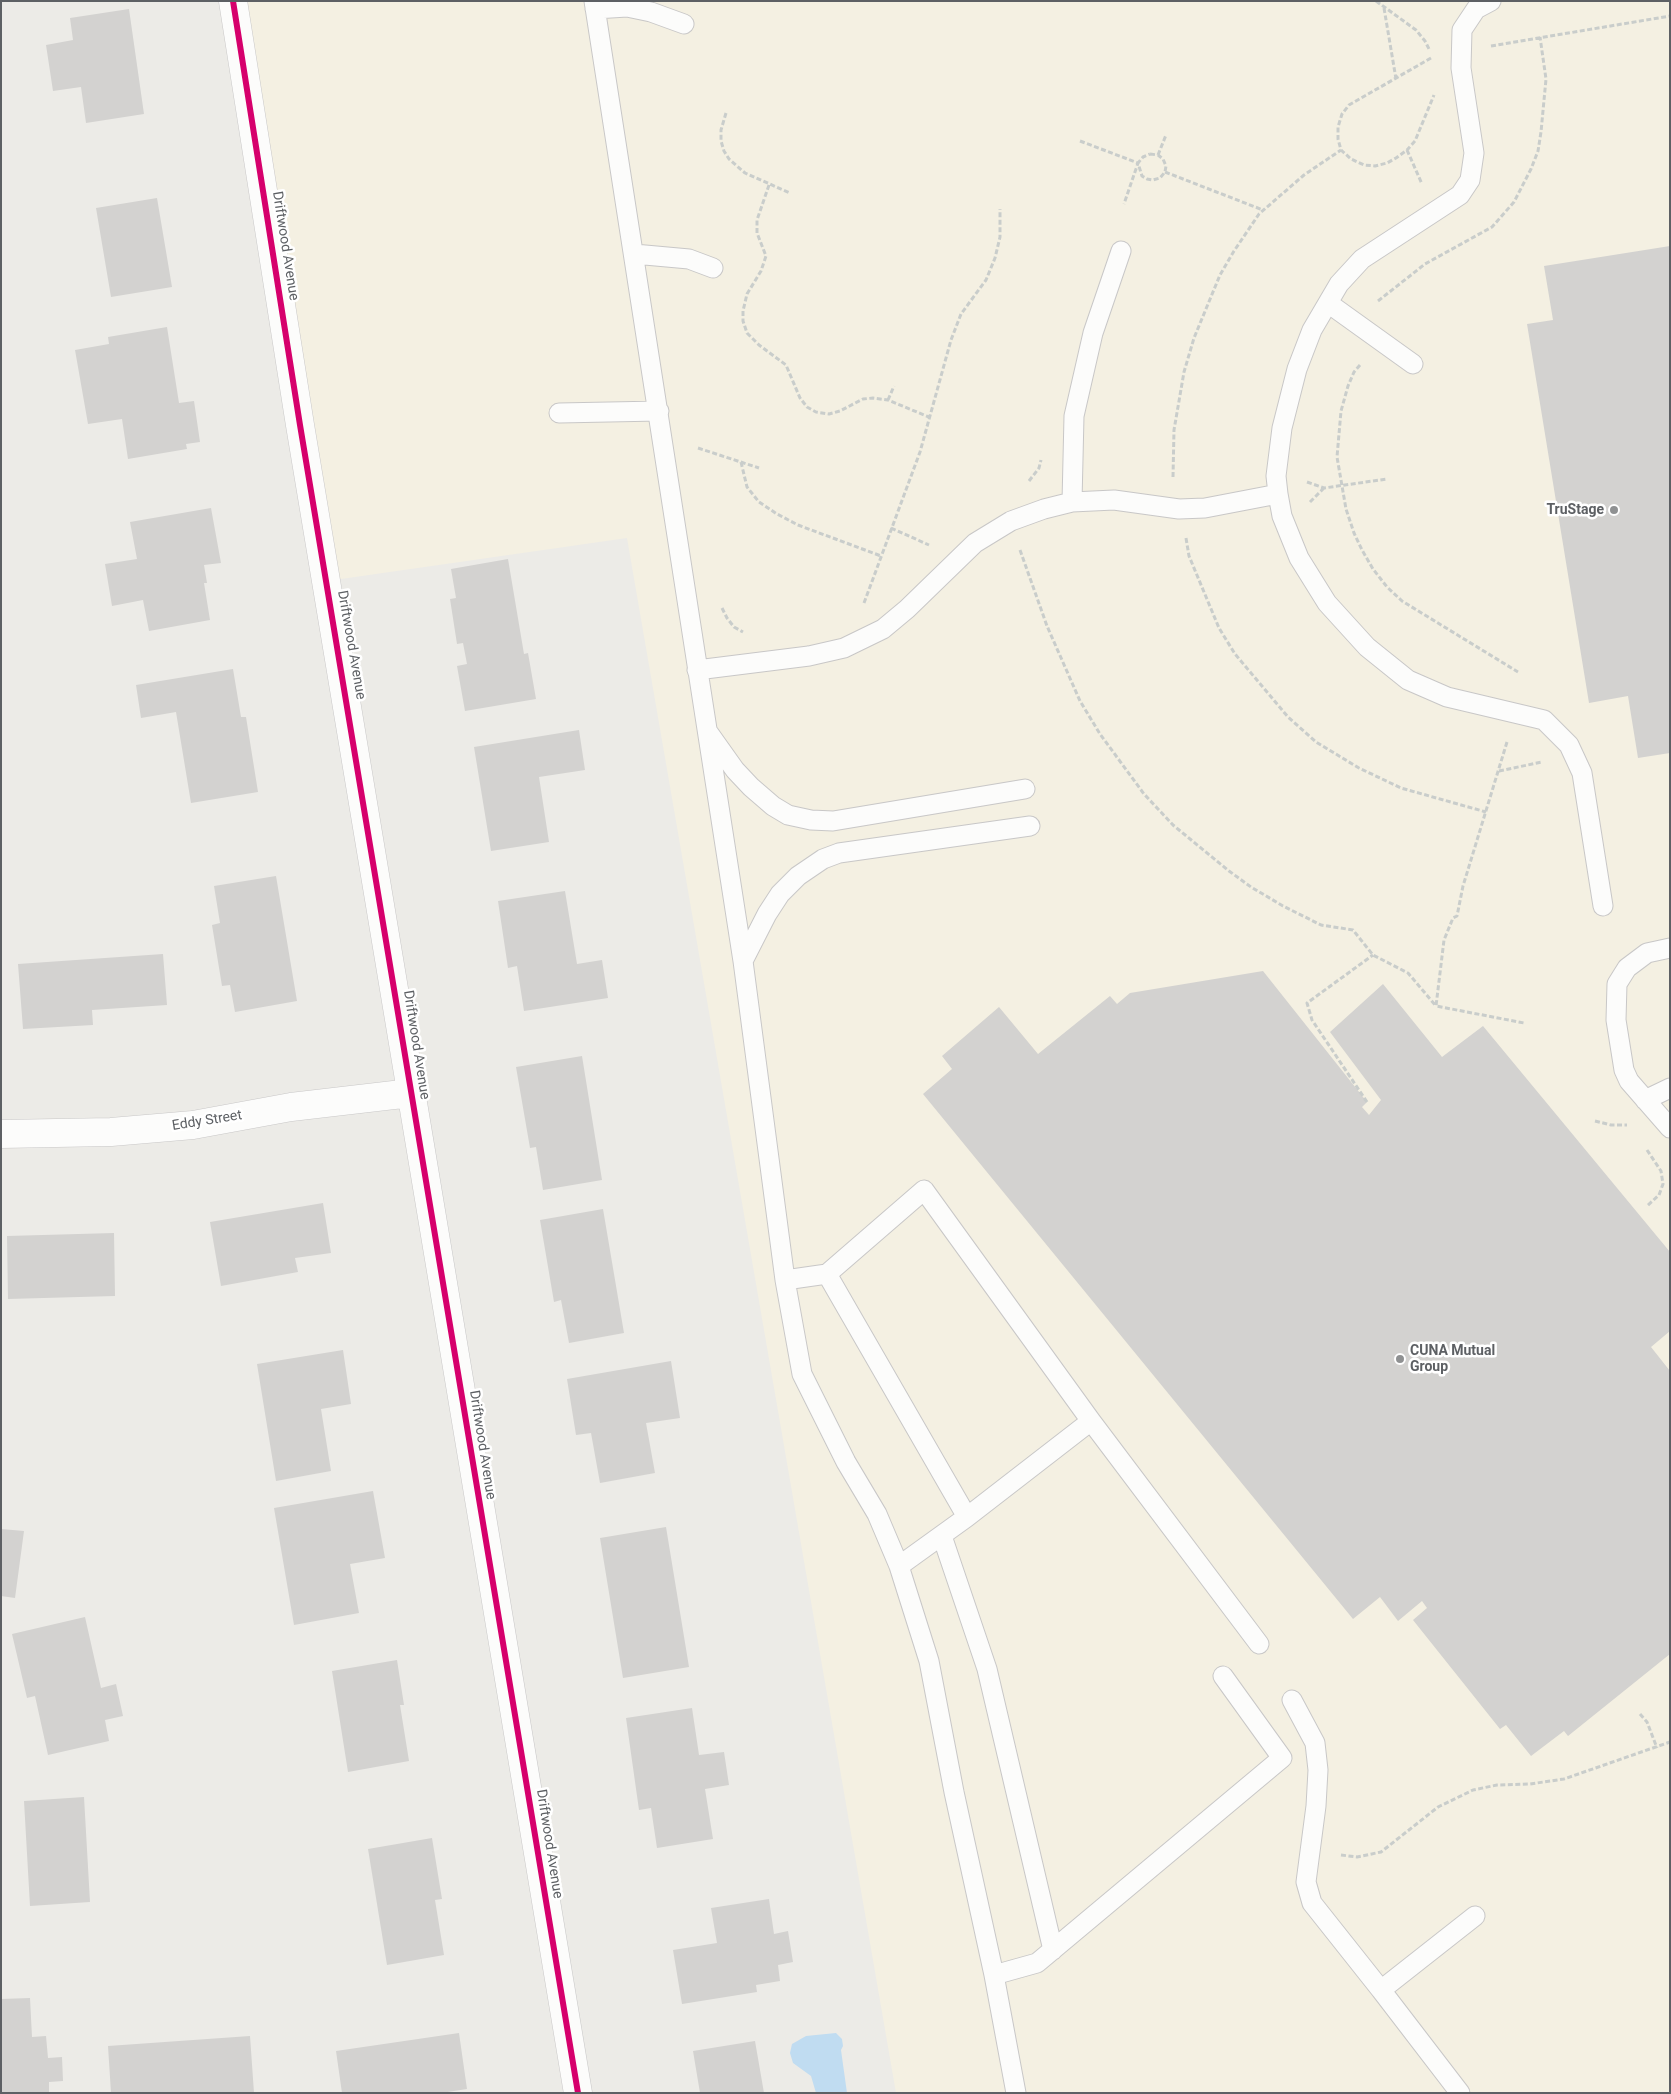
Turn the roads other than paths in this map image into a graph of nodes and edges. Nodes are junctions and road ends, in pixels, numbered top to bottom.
1 (233, 1) edge
2 (1491, 1) edge
3 (594, 5) edge
4 (684, 24) dead end
5 (1121, 251) dead end
6 (634, 254) junction
7 (713, 268) dead end
8 (1328, 303) junction
9 (1413, 364) dead end
10 (659, 411) junction
11 (558, 413) dead end
12 (1278, 494) junction
13 (1072, 502) junction
14 (697, 670) junction
15 (706, 728) junction
16 (1025, 789) dead end
17 (1030, 826) dead end
18 (1603, 906) dead end
19 (1670, 948) edge
20 (743, 961) junction
21 (1670, 1088) edge
22 (411, 1093) junction
23 (1646, 1100) junction
24 (1670, 1128) edge
25 (1, 1134) edge
26 (826, 1274) junction
27 (785, 1280) junction
28 (1091, 1421) junction
29 (968, 1517) junction
30 (942, 1536) junction
31 (899, 1566) junction
32 (1259, 1644) dead end
33 (1223, 1676) dead end
34 (1292, 1700) dead end
35 (1475, 1916) dead end
36 (1053, 1950) junction
37 (994, 1975) junction
38 (1381, 1990) junction
39 (578, 2093) edge
40 (1016, 2093) edge
41 (1460, 2093) edge

1 - 22 street, Driftwood Avenue
2 - 8 lane
3 - 4 lane
3 - 6 lane
5 - 13 lane
6 - 7 lane
6 - 10 lane
8 - 9 lane
8 - 12 lane
10 - 11 lane
10 - 14 lane
12 - 13 lane
12 - 18 lane
13 - 14 lane
14 - 15 lane
15 - 16 lane
15 - 20 lane
17 - 20 lane
19 - 23 lane
20 - 27 lane
21 - 23 lane
22 - 25 street, Eddy Street
22 - 39 street, Driftwood Avenue
23 - 24 lane
26 - 27 lane
26 - 28 lane
26 - 29 lane
27 - 31 lane
28 - 29 lane
28 - 32 lane
29 - 30 lane
30 - 31 lane
30 - 36 lane
31 - 37 lane
33 - 36 lane
34 - 38 lane
35 - 38 lane
36 - 37 lane
37 - 40 lane
38 - 41 lane

